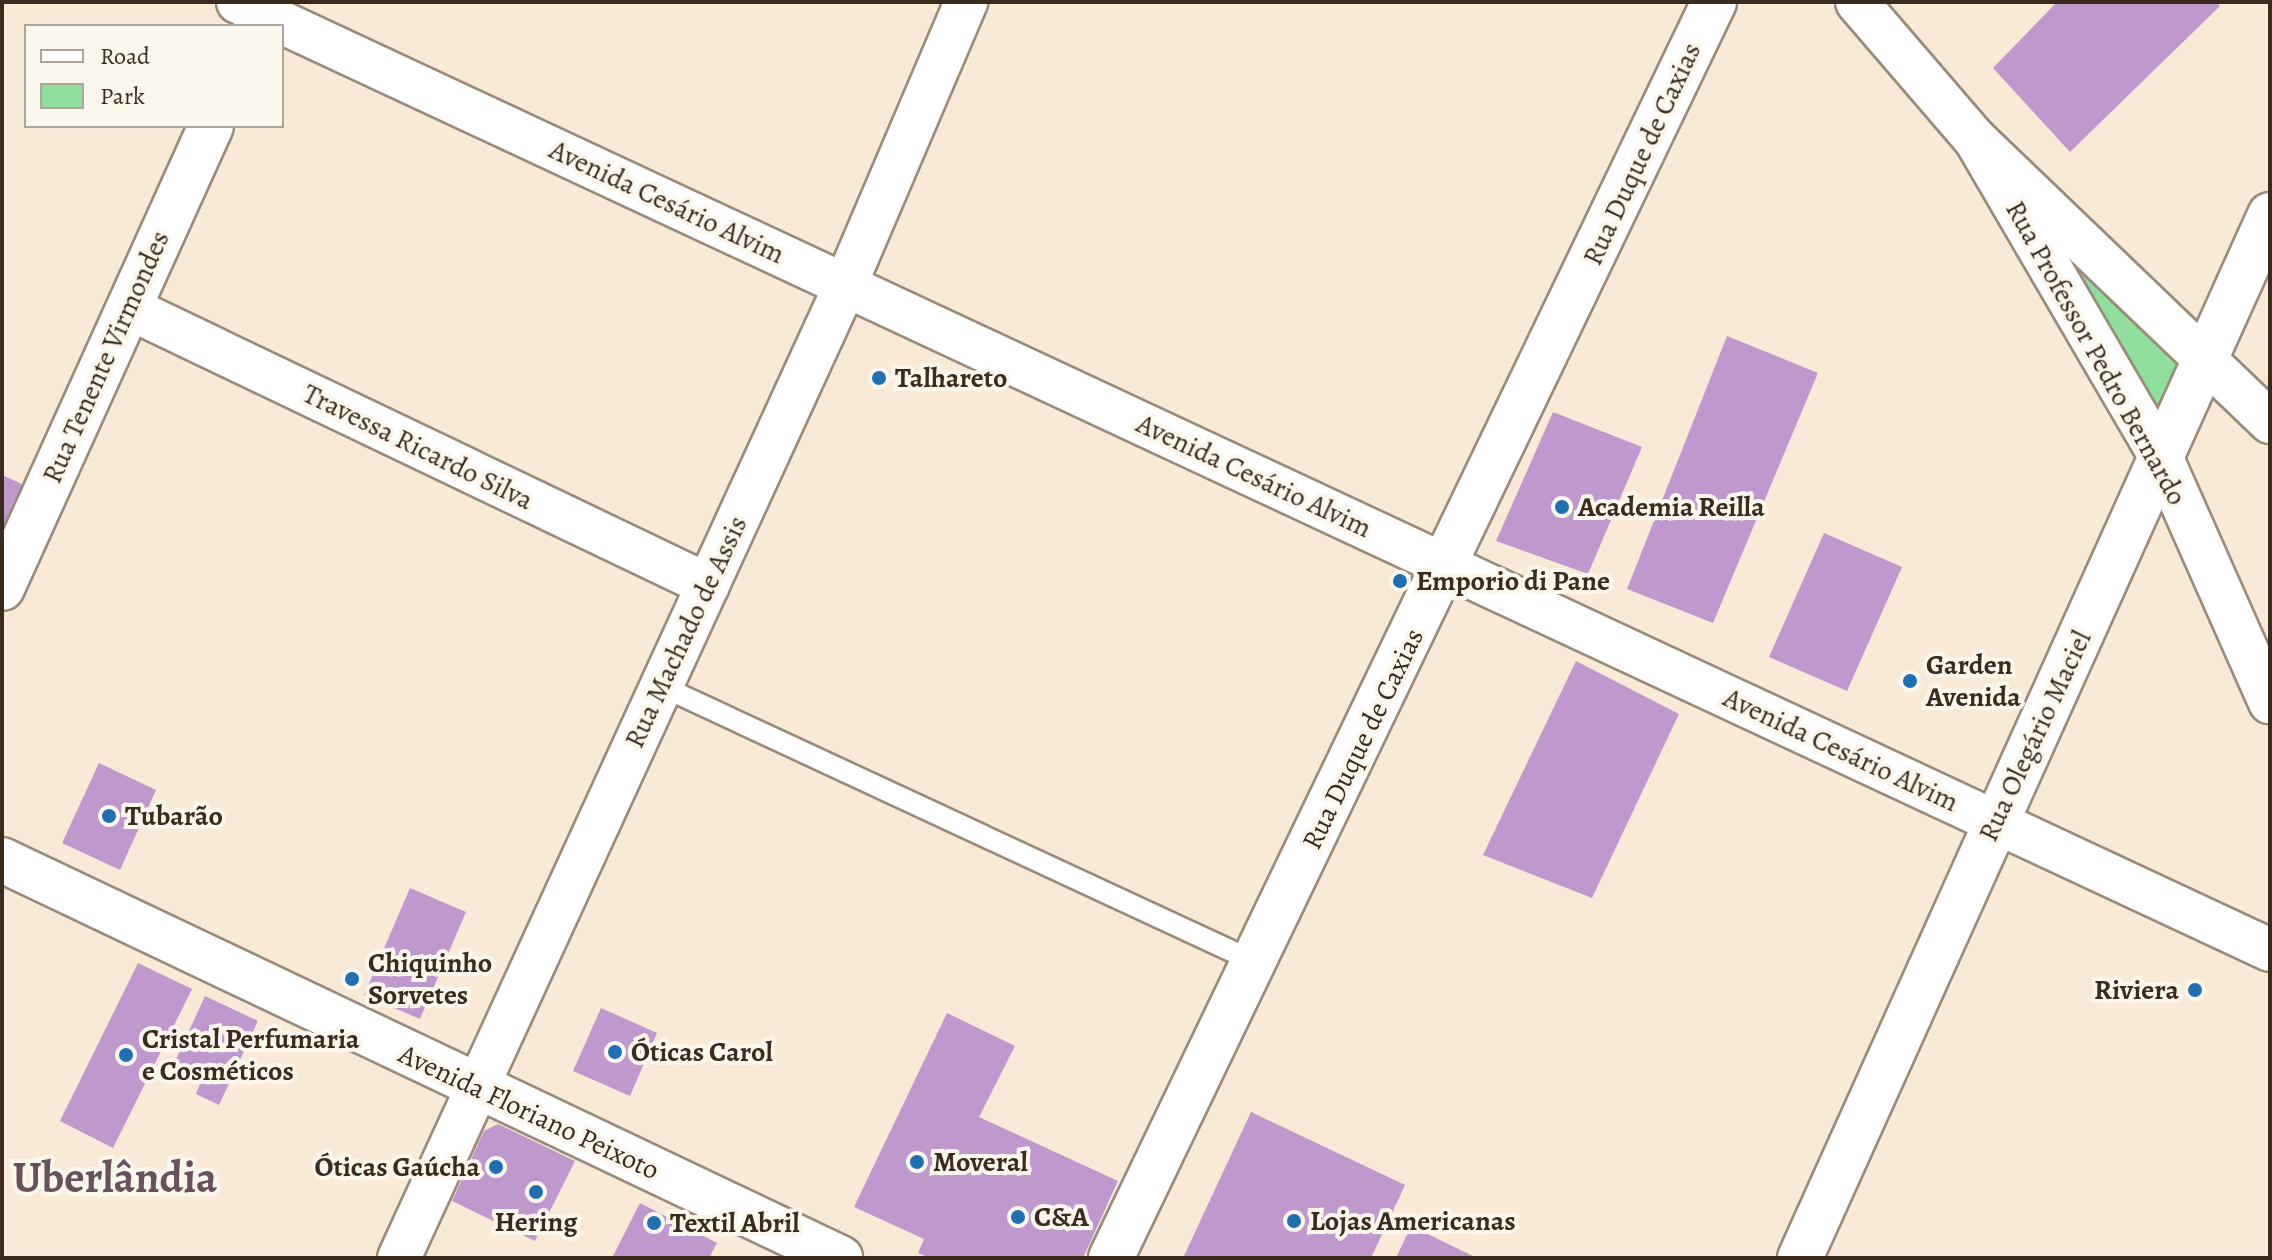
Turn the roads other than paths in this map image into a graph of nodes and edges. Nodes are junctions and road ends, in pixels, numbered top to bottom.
1 (966, 2) edge
2 (1714, 2) edge
3 (1857, 2) edge
4 (256, 11) edge
5 (284, 24) edge
6 (284, 24) edge
7 (210, 128) edge
8 (1975, 139) junction
9 (2270, 215) edge
10 (845, 286) junction
11 (129, 308) junction
12 (2207, 362) junction
13 (2270, 422) edge
14 (2163, 461) junction
15 (1446, 566) junction
16 (708, 585) junction
17 (2, 588) edge
18 (661, 686) junction
19 (2270, 702) edge
20 (1995, 822) junction
21 (2, 860) edge
22 (2270, 950) edge
23 (1255, 962) junction
24 (478, 1089) junction
25 (399, 1258) edge
26 (840, 1258) edge
27 (1111, 1258) edge
28 (1800, 1258) edge

1 - 10 street, Rua Machado de Assis
2 - 15 main road, Rua Duque de Caxias
3 - 8 street
4 - 6 street, Avenida Cesário Alvim
5 - 10 street, Avenida Cesário Alvim
7 - 11 main road, Rua Tenente Virmondes
8 - 12 street
8 - 14 street, Rua Professor Pedro Bernardo
9 - 12 main road, Rua Olegário Maciel
10 - 15 street, Avenida Cesário Alvim
10 - 16 street, Rua Machado de Assis
11 - 16 street, Travessa Ricardo Silva
11 - 17 main road, Rua Tenente Virmondes
12 - 13 street
12 - 14 main road, Rua Olegário Maciel
14 - 19 street, Rua Professor Pedro Bernardo
14 - 20 main road, Rua Olegário Maciel
15 - 20 street, Avenida Cesário Alvim
15 - 23 main road, Rua Duque de Caxias
16 - 18 street, Rua Machado de Assis
18 - 23 lane
18 - 24 street, Rua Machado de Assis
20 - 22 street, Avenida Cesário Alvim
20 - 28 main road, Rua Olegário Maciel
21 - 24 main road, Avenida Floriano Peixoto
23 - 27 main road, Rua Duque de Caxias
24 - 25 street, Rua Machado de Assis
24 - 26 main road, Avenida Floriano Peixoto

